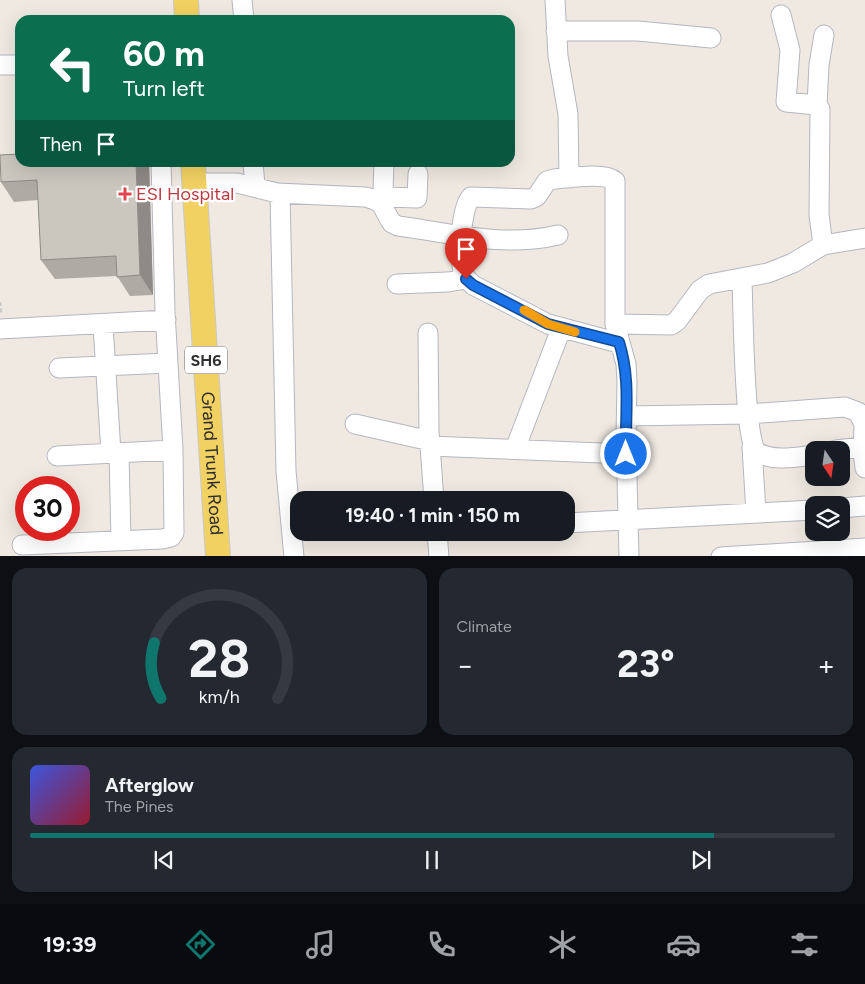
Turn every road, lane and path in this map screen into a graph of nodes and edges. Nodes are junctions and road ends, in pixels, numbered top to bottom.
1 (186, 0) edge
2 (242, 0) edge
3 (555, 0) edge
4 (187, 15) edge
5 (244, 15) edge
6 (781, 15) dead end
7 (556, 31) junction
8 (824, 35) dead end
9 (711, 38) dead end
10 (0, 65) edge
11 (15, 65) edge
12 (817, 105) junction
13 (161, 167) edge
14 (253, 167) edge
15 (384, 167) edge
16 (194, 173) edge
17 (418, 174) dead end
18 (568, 178) junction
19 (255, 186) junction
20 (280, 193) junction
21 (380, 202) junction
22 (461, 235) junction
23 (558, 235) dead end
24 (865, 238) edge
25 (823, 245) junction
26 (742, 278) junction
27 (466, 279) junction
28 (397, 284) dead end
29 (166, 320) junction
30 (103, 325) junction
31 (0, 329) edge
32 (561, 329) junction
33 (428, 333) dead end
34 (617, 333) junction
35 (168, 363) junction
36 (107, 366) junction
37 (59, 368) dead end
38 (747, 414) junction
39 (627, 416) junction
40 (355, 424) dead end
41 (865, 426) edge
42 (430, 446) junction
43 (752, 447) junction
44 (863, 447) junction
45 (850, 448) edge
46 (515, 449) junction
47 (173, 450) junction
48 (115, 453) junction
49 (626, 454) junction
50 (57, 456) dead end
51 (805, 456) edge
52 (865, 468) edge
53 (433, 491) edge
54 (865, 506) edge
55 (850, 507) edge
56 (805, 510) edge
57 (756, 513) junction
58 (628, 520) junction
59 (575, 523) edge
60 (120, 540) junction
61 (438, 541) edge
62 (22, 545) dead end
63 (865, 548) edge
64 (218, 556) edge
65 (294, 556) edge
66 (439, 556) edge
67 (629, 556) edge
68 (721, 556) edge

1 - 4 main road
2 - 5 street
3 - 7 street
6 - 12 street
7 - 9 street
7 - 18 street
8 - 12 street
10 - 11 street
12 - 25 street
13 - 29 street
14 - 19 street
15 - 21 street
16 - 19 street
16 - 64 main road, Grand Trunk Road / SH6
17 - 21 street
18 - 22 street
18 - 34 street
19 - 20 street
20 - 21 street
20 - 65 street
21 - 22 street
22 - 23 street
22 - 27 street
24 - 25 street
25 - 26 street
26 - 34 street
26 - 38 street
27 - 28 street
27 - 32 street
29 - 30 street
29 - 35 street
30 - 31 street
30 - 36 street
32 - 34 street
32 - 46 street
33 - 42 street
34 - 39 street
35 - 36 street
35 - 47 street
36 - 37 street
36 - 48 street
38 - 39 street
38 - 41 street
38 - 43 street
39 - 49 street
40 - 42 street
41 - 44 street
42 - 46 street
42 - 53 street
43 - 51 street
43 - 57 street
44 - 45 street
44 - 52 street
46 - 49 street
47 - 48 street
47 - 60 street
48 - 50 street
48 - 60 street
49 - 58 street
54 - 55 street
56 - 57 street
57 - 58 street
58 - 59 street
58 - 67 street
60 - 62 street
61 - 66 street
63 - 68 street

